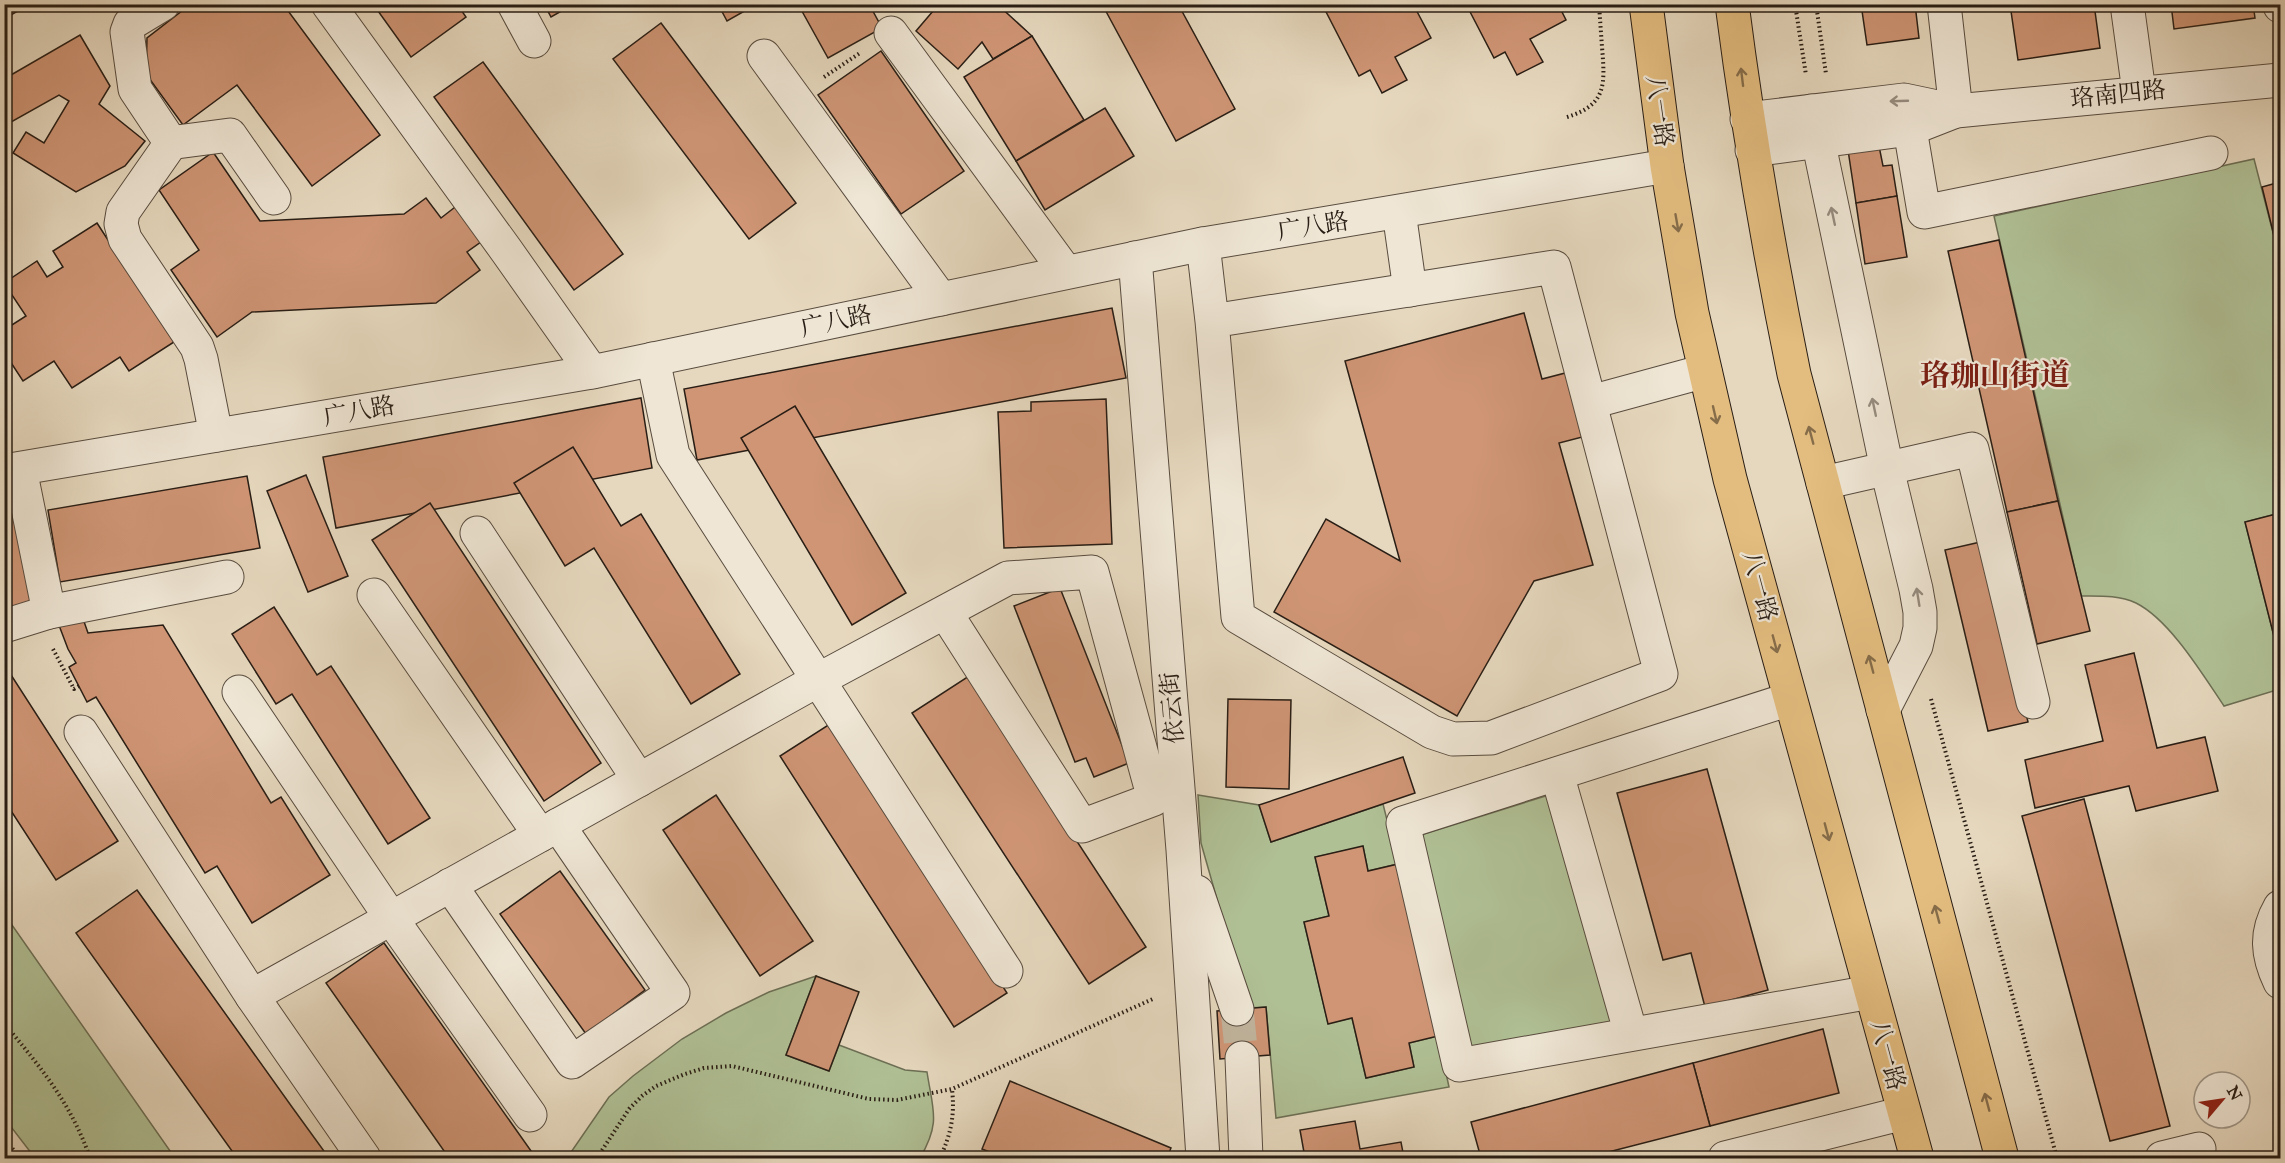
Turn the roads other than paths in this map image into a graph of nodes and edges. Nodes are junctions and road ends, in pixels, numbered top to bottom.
1 (163, 4) edge
2 (328, 4) edge
3 (514, 4) edge
4 (1646, 4) edge
5 (1732, 4) edge
6 (1944, 4) edge
7 (2127, 4) edge
8 (891, 33) road end
9 (534, 41) dead end
10 (764, 56) dead end
11 (2280, 80) edge
12 (2139, 92) junction
13 (1956, 111) junction
14 (1815, 127) junction
15 (1910, 129) junction
16 (1750, 135) junction
17 (169, 142) junction
18 (2211, 153) dead end
19 (1667, 166) junction
20 (274, 198) dead end
21 (1399, 212) junction
22 (1203, 244) junction
23 (1136, 258) junction
24 (1066, 273) junction
25 (1410, 290) junction
26 (941, 299) junction
27 (1212, 321) junction
28 (653, 359) junction
29 (1705, 371) junction
30 (592, 372) junction
31 (1591, 402) junction
32 (216, 435) junction
33 (1887, 469) junction
34 (12, 470) edge
35 (1823, 483) junction
36 (477, 533) dead end
37 (227, 578) dead end
38 (374, 595) dead end
39 (49, 612) junction
40 (945, 612) junction
41 (4, 626) edge
42 (819, 680) junction
43 (239, 692) dead end
44 (1790, 699) junction
45 (2033, 702) dead end
46 (1883, 710) junction
47 (81, 732) dead end
48 (1557, 774) junction
49 (639, 780) junction
50 (549, 830) junction
51 (1183, 850) junction
52 (450, 885) junction
53 (2280, 907) edge
54 (391, 918) junction
55 (1006, 971) dead end
56 (2280, 982) edge
57 (1871, 992) junction
58 (252, 996) junction
59 (1237, 1009) tunnel mouth
60 (1631, 1034) junction
61 (1242, 1058) tunnel mouth
62 (1904, 1113) junction
63 (530, 1115) dead end
64 (2199, 1149) dead end
65 (364, 1158) edge
66 (1203, 1158) edge
67 (1246, 1158) edge
68 (1725, 1158) edge
69 (1917, 1158) edge
70 (2002, 1158) edge
71 (2162, 1158) edge

1 - 17 street
2 - 30 street
3 - 9 street
4 - 19 main road, 八一路
16 -> 5 main road
6 - 13 street
7 - 12 street
8 - 24 street
10 - 26 street
11 - 12 street, 珞南四路
12 - 13 street, 珞南四路
13 -> 14 street, 珞南四路
13 - 15 street, 珞南四路
14 - 15 street, 珞南四路
14 - 16 street, 珞南四路
33 -> 14 street
15 - 18 street
35 -> 16 main road
17 - 20 street
17 - 32 street
19 - 21 street, 广八路
19 -> 29 main road, 八一路
21 - 22 street, 广八路
21 - 25 street
22 - 23 street, 广八路
22 - 27 street
23 - 24 street, 广八路
23 - 51 street, 依云街
24 - 26 street, 广八路
25 - 27 street
25 - 31 street
26 - 28 street, 广八路
27 - 31 street
28 - 30 street, 广八路
28 - 42 street
29 - 31 street
29 -> 44 main road, 八一路
30 - 32 street, 广八路
32 - 34 street, 广八路
33 - 35 street
33 - 45 street
46 -> 33 street
34 - 39 street
46 -> 35 main road
36 - 49 street
37 - 39 street
38 - 50 street
39 - 41 street
40 - 40 street
40 - 42 street
42 - 49 street
42 - 55 street
43 - 54 street
44 - 48 street
44 -> 57 main road, 八一路
70 -> 46 main road
47 - 58 street
48 - 60 street
48 - 60 street
49 - 50 street
50 - 52 street
50 - 52 street
51 - 59 street
51 - 66 street, 依云街
52 - 54 street
53 - 56 street
54 - 58 street
54 - 63 street
57 - 60 street
57 - 62 main road, 八一路
58 - 65 street
61 - 67 street
62 - 68 street
62 - 69 main road, 八一路
64 - 71 street

